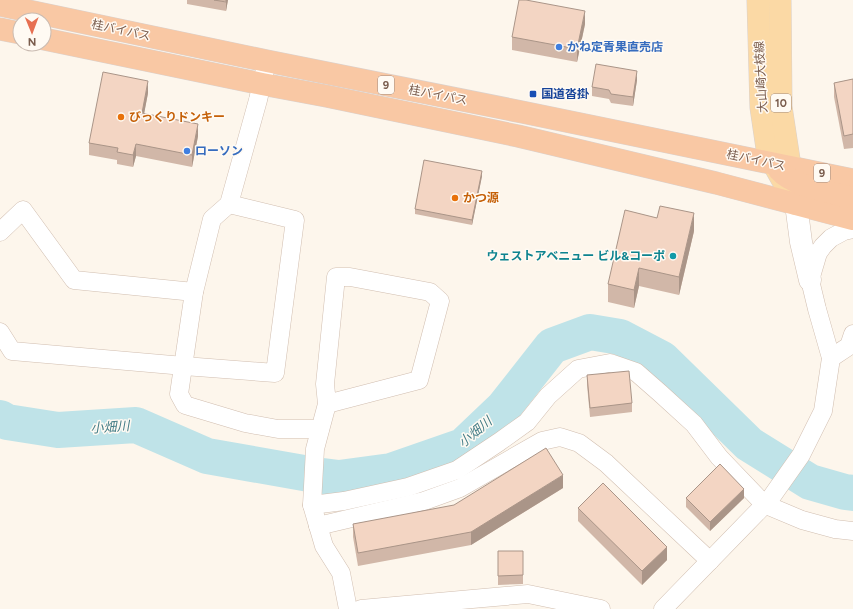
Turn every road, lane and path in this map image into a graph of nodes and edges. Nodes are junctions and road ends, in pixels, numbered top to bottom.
1 (758, 0) edge
2 (780, 0) edge
3 (0, 5) edge
4 (0, 29) edge
5 (12, 31) edge
6 (52, 41) edge
7 (267, 61) junction
8 (262, 84) junction
9 (785, 170) junction
10 (853, 180) edge
11 (853, 198) edge
12 (229, 204) junction
13 (796, 204) junction
14 (853, 220) edge
15 (853, 229) edge
16 (0, 232) edge
17 (810, 280) junction
18 (194, 292) junction
19 (0, 332) edge
20 (853, 334) edge
21 (831, 358) junction
22 (184, 366) junction
23 (327, 404) junction
24 (320, 429) junction
25 (312, 500) junction
26 (767, 501) junction
27 (318, 526) junction
28 (853, 531) edge
29 (710, 561) junction
30 (348, 609) edge
31 (361, 609) edge
32 (601, 609) edge
33 (663, 609) edge

1 - 9 main road, 大山崎大枝線 / 10
2 - 9 main road, 大山崎大枝線 / 10
3 - 7 highway, 桂バイパス / 9
4 - 5 highway
6 - 8 highway, 桂バイパス / 9
7 - 8 street
7 - 9 highway, 桂バイパス / 9
8 - 12 street
8 - 13 highway, 桂バイパス / 9
9 - 10 highway, 桂バイパス / 9
9 - 11 highway
9 - 13 main road, 大山崎大枝線 / 10
12 - 18 street
12 - 22 street
13 - 14 highway, 桂バイパス / 9
13 - 17 street
15 - 17 street
16 - 18 street
17 - 21 street
18 - 22 street
19 - 22 street
20 - 21 street
21 - 26 street
22 - 24 street
23 - 23 street
23 - 24 street
24 - 25 street
25 - 26 street
25 - 27 street
26 - 28 street
26 - 29 street
27 - 29 street
27 - 30 street
29 - 33 street
31 - 32 street

